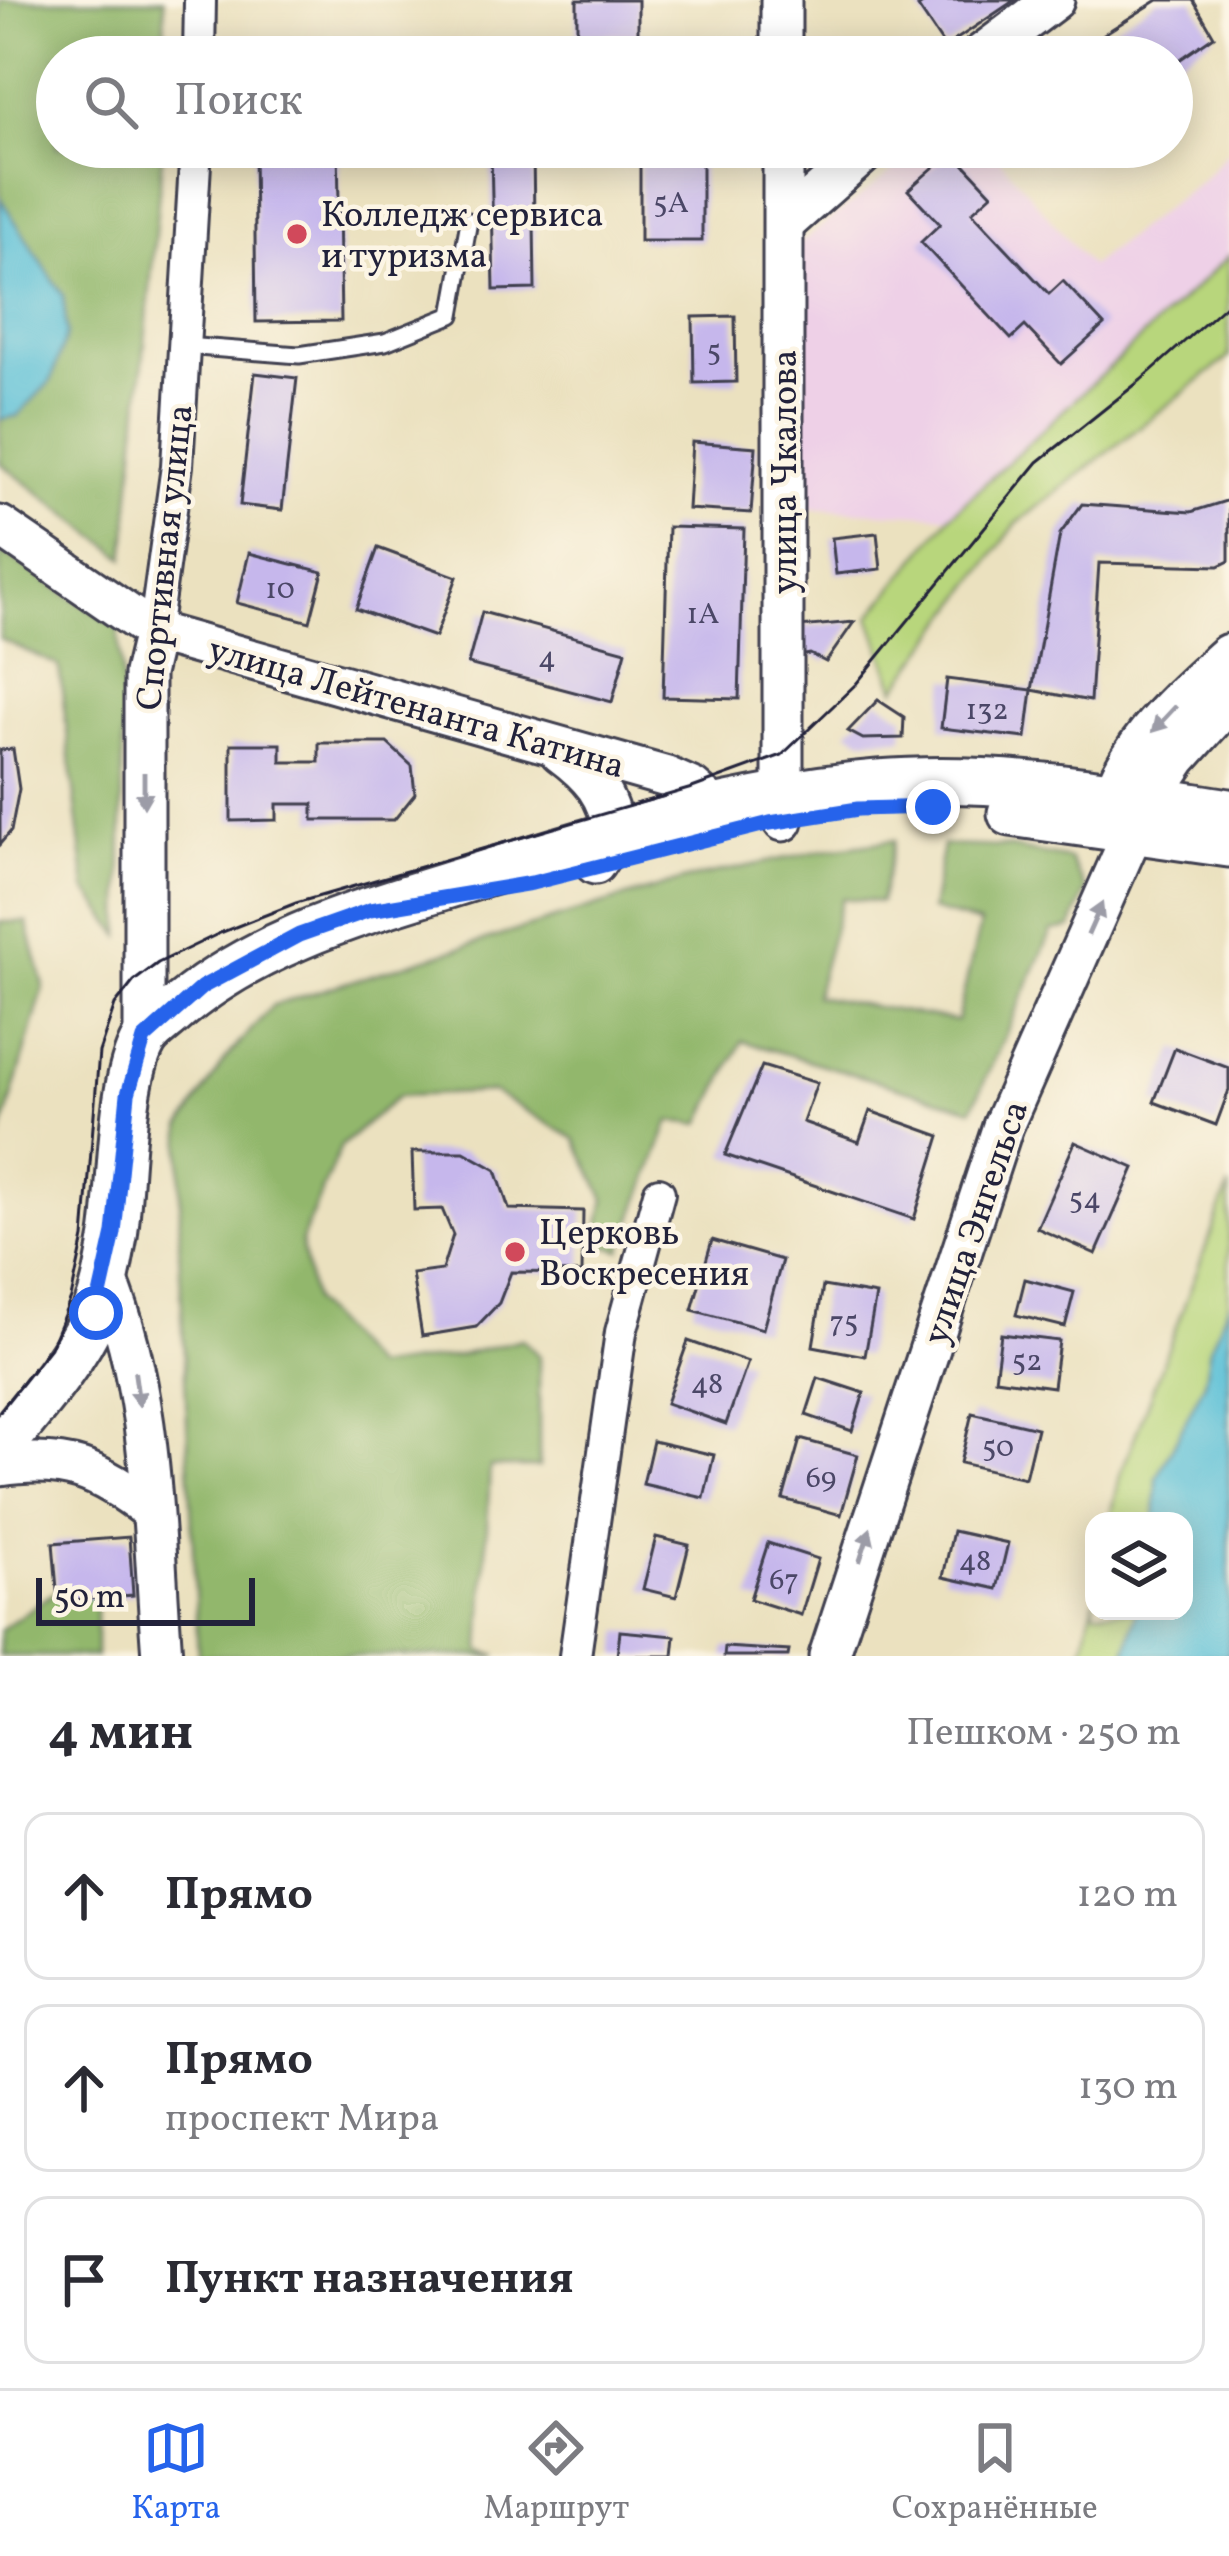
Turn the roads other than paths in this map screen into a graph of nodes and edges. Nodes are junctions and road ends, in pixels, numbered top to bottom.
1 (200, 0) edge
2 (781, 0) edge
3 (1054, 0) edge
4 (199, 36) edge
5 (781, 36) edge
6 (1007, 36) edge
7 (195, 168) edge
8 (783, 168) edge
9 (847, 168) edge
10 (469, 220) dead end
11 (784, 224) junction
12 (185, 346) junction
13 (0, 526) edge
14 (154, 632) junction
15 (1229, 657) edge
16 (1229, 698) edge
17 (548, 743) junction
18 (715, 807) junction
19 (783, 809) junction
20 (1126, 812) junction
21 (1229, 812) edge
22 (1229, 844) edge
23 (605, 849) junction
24 (144, 944) junction
25 (202, 987) junction
26 (144, 1039) junction
27 (659, 1193) dead end
28 (106, 1277) junction
29 (0, 1448) edge
30 (0, 1466) edge
31 (150, 1510) junction
32 (162, 1656) edge
33 (575, 1656) edge
34 (830, 1656) edge

1 - 4 street
2 - 5 street
3 - 6 street
7 - 12 street, Спортивная улица
8 - 11 street, улица Чкалова
9 - 11 street
10 - 12 lane
11 - 19 street, улица Чкалова
12 - 14 street, Спортивная улица
13 - 14 street, улица Лейтенанта Катина
14 - 17 street, улица Лейтенанта Катина
14 -> 24 street, Спортивная улица
15 -> 20 main road
16 - 20 main road
17 - 18 street, улица Лейтенанта Катина
17 - 23 street
18 - 19 main road
18 - 23 main road
19 - 20 main road
19 - 23 main road
20 - 21 main road
20 - 22 main road
34 -> 20 street, улица Энгельса
23 - 25 main road
24 - 25 street
24 - 26 street, Спортивная улица
25 - 26 main road
26 - 28 main road
27 - 33 street
28 - 29 main road
28 -> 31 street
30 - 31 street
31 - 32 street

